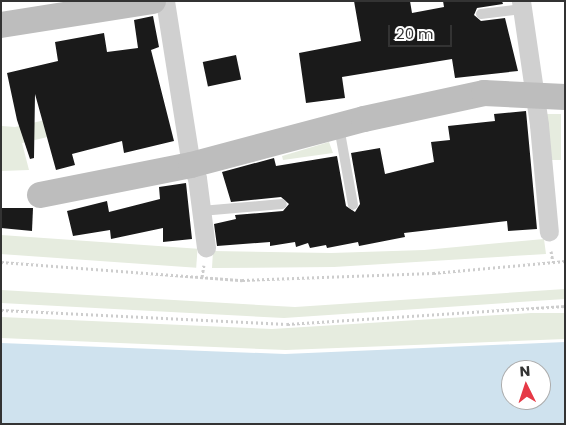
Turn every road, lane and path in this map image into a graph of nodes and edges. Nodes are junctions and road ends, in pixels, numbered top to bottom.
1 (153, 1) edge
2 (165, 1) edge
3 (521, 5) edge
4 (481, 14) dead end
5 (1, 25) edge
6 (535, 95) junction
7 (565, 97) edge
8 (339, 126) junction
9 (191, 164) junction
10 (40, 195) dead end
11 (282, 204) dead end
12 (353, 205) dead end
13 (201, 211) junction
14 (549, 232) dead end
15 (206, 247) dead end
16 (565, 261) edge
17 (1, 262) edge
18 (565, 306) edge
19 (1, 310) edge

1 - 5 street
2 - 9 street
3 - 4 lane
3 - 6 street
6 - 7 street
6 - 8 street
6 - 14 street
8 - 9 street
8 - 12 lane
9 - 10 street
9 - 13 street
11 - 13 lane
13 - 15 street
16 - 17 path
18 - 19 path

